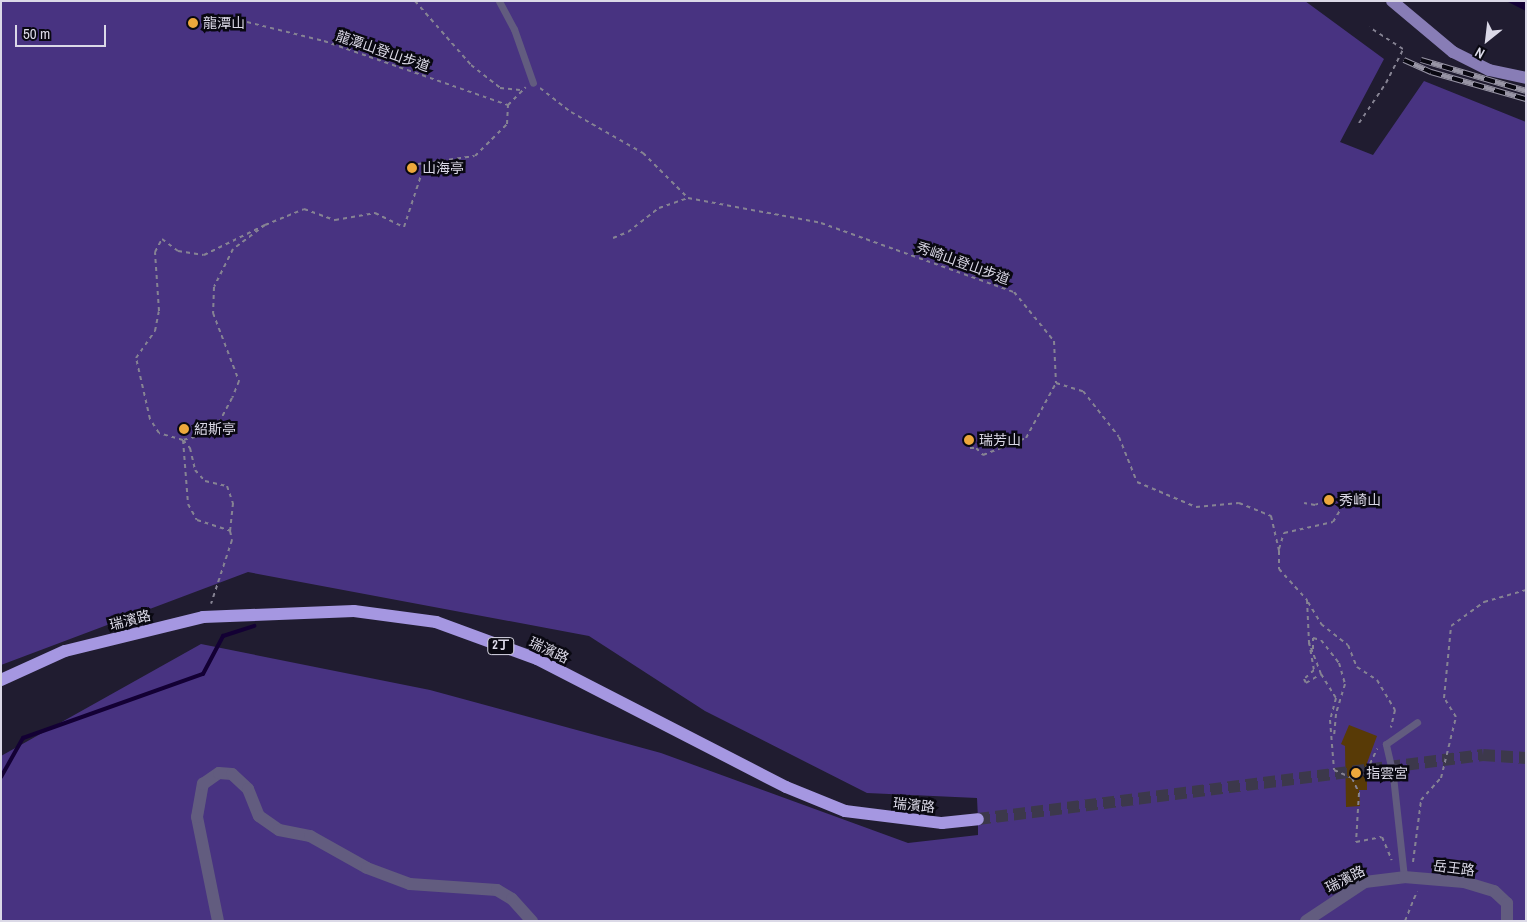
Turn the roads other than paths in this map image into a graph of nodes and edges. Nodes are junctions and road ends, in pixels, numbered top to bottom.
1 (499, 1) edge
2 (1392, 1) edge
3 (1526, 78) edge
4 (533, 83) road end
5 (1, 680) edge
6 (1417, 722) dead end
7 (978, 819) tunnel mouth
8 (1410, 878) junction
9 (218, 921) edge
10 (532, 921) edge
11 (1306, 921) edge
12 (1507, 921) edge

1 - 4 lane
2 - 3 main road
5 - 7 main road, 瑞濱路 / 2丁
6 - 8 lane
8 - 11 street, 瑞濱路
8 - 12 street, 岳王路
9 - 10 street

